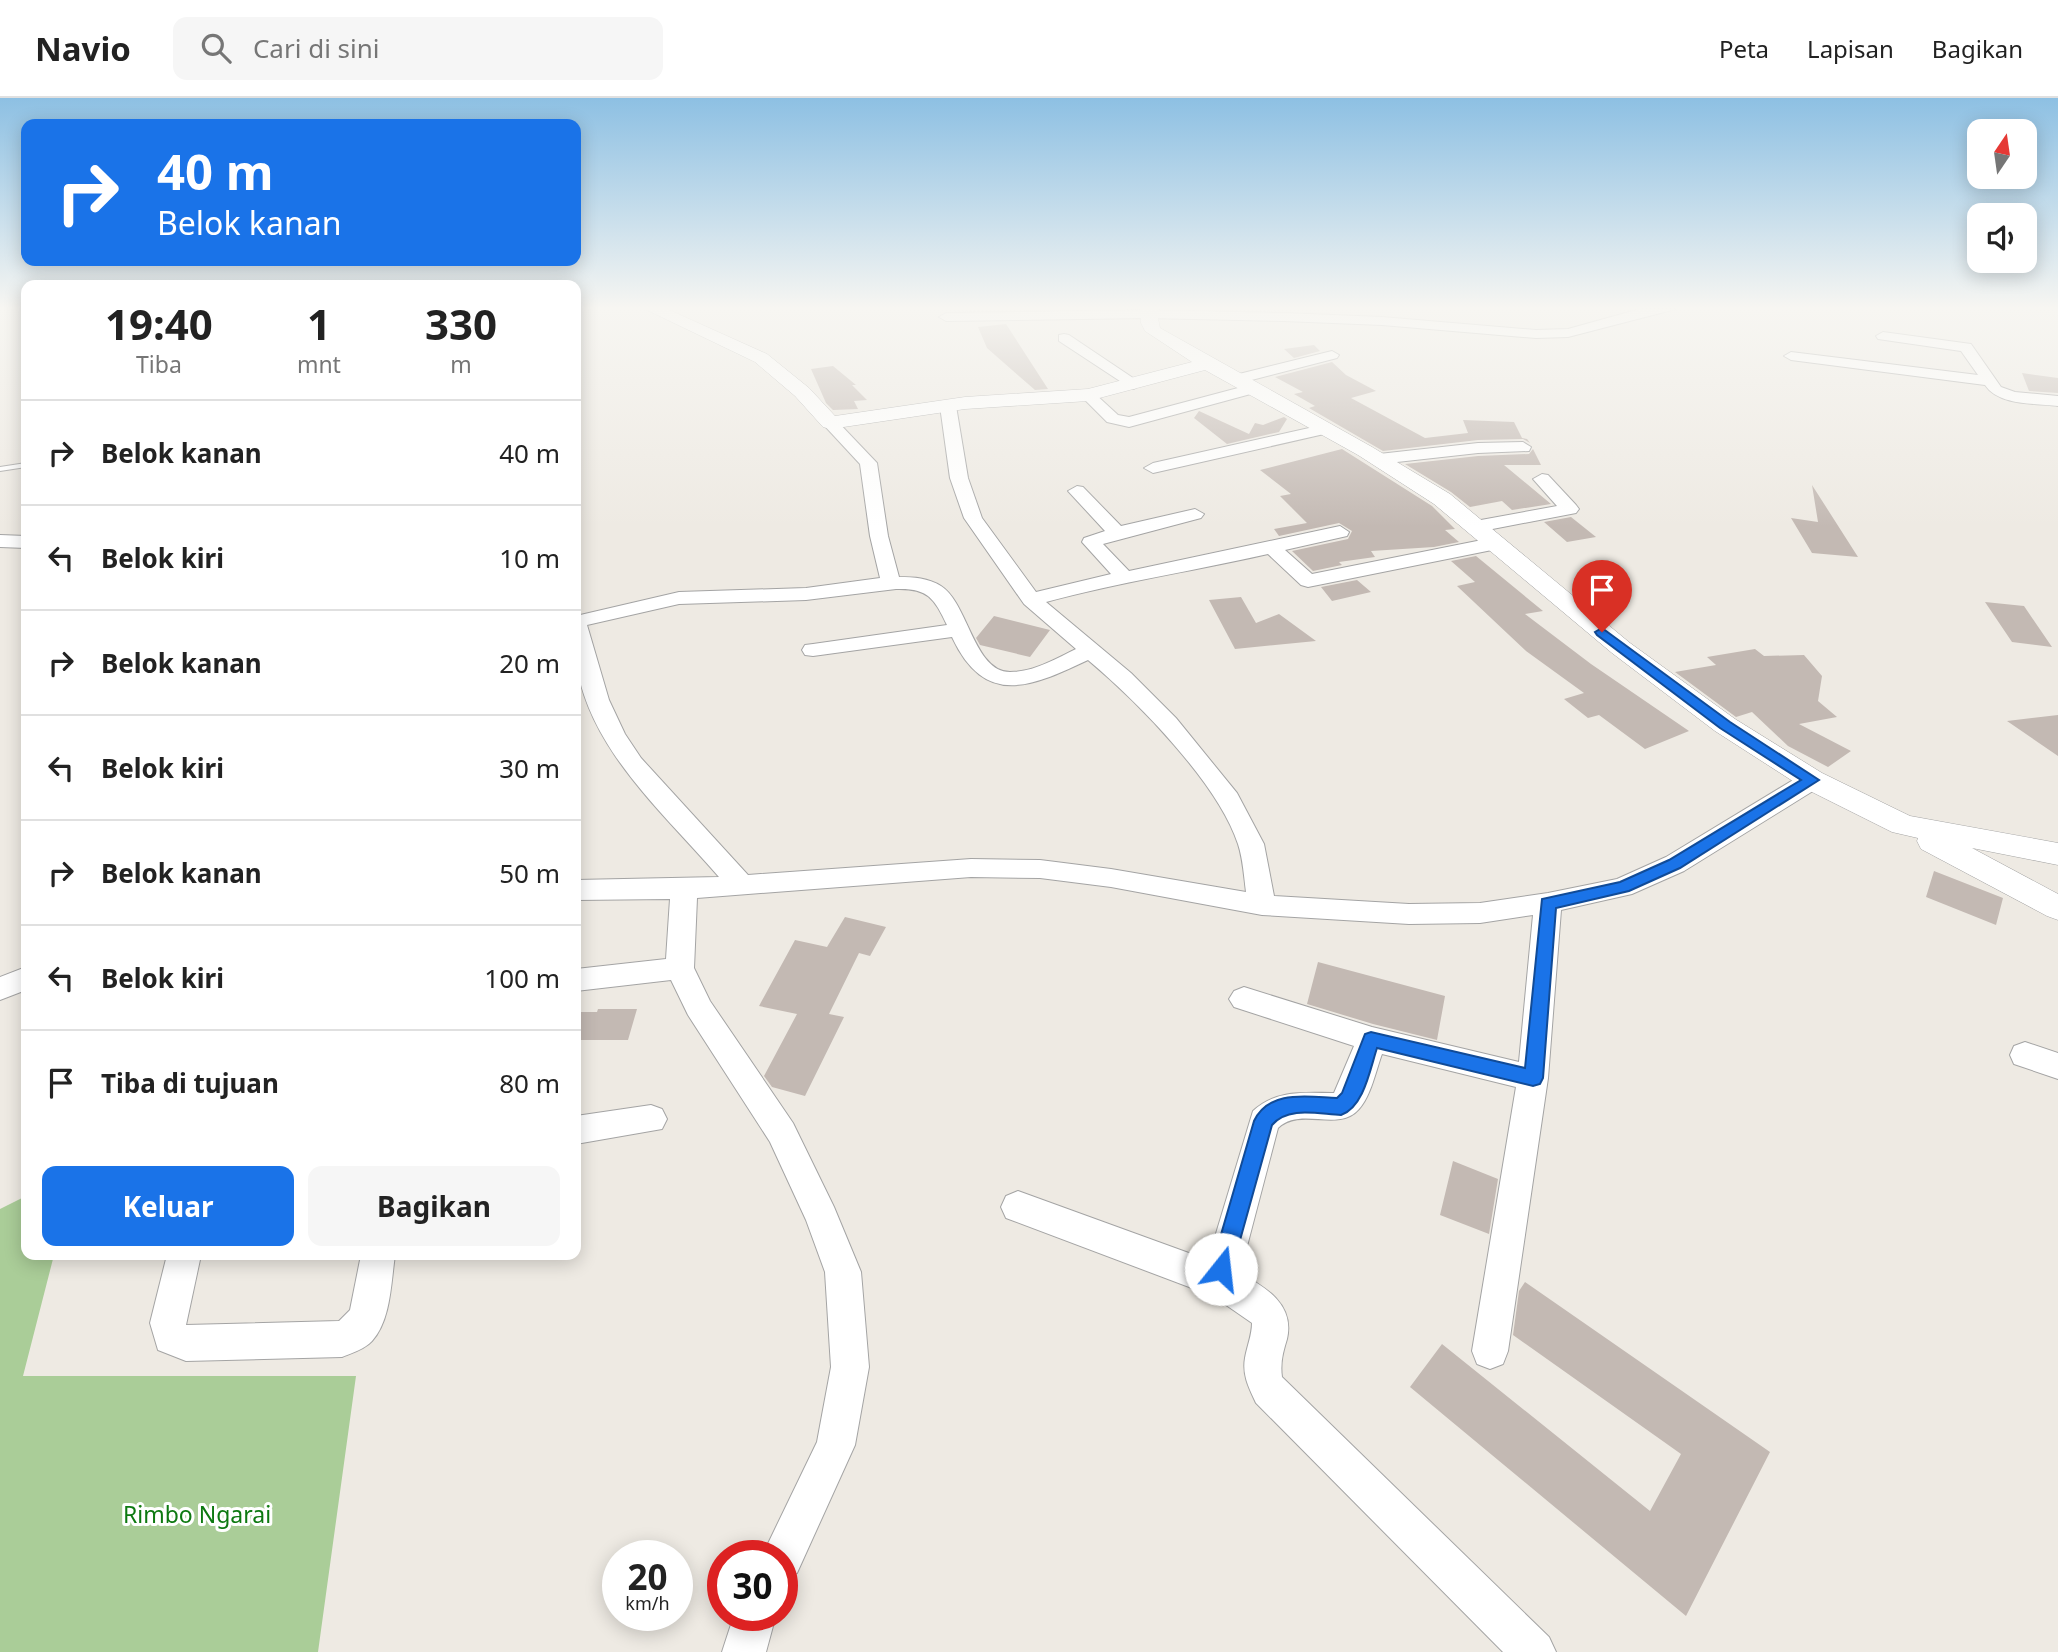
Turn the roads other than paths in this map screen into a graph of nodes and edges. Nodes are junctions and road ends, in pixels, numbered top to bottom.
1 (1989, 381) edge
2 (789, 382) edge
3 (1130, 382) edge
4 (1143, 382) edge
5 (1240, 382) edge
6 (1252, 382) edge
7 (1134, 384) junction
8 (1245, 384) junction
9 (1088, 395) junction
10 (2058, 401) edge
11 (948, 406) junction
12 (830, 423) junction
13 (1327, 429) junction
14 (1523, 447) dead end
15 (1379, 459) junction
16 (21, 466) edge
17 (1153, 468) dead end
18 (0, 469) edge
19 (1542, 479) dead end
20 (1077, 491) dead end
21 (1195, 514) dead end
22 (1477, 526) junction
23 (1340, 532) dead end
24 (1117, 533) junction
25 (0, 541) edge
26 (21, 542) edge
27 (1497, 543) junction
28 (1271, 547) junction
29 (1125, 578) junction
30 (891, 584) junction
31 (1031, 600) junction
32 (581, 621) edge
33 (957, 629) junction
34 (581, 640) edge
35 (813, 650) dead end
36 (1090, 651) junction
37 (1812, 780) junction
38 (1903, 825) junction
39 (2055, 854) edge
40 (740, 883) junction
41 (684, 889) junction
42 (581, 890) edge
43 (2045, 901) edge
44 (1548, 903) junction
45 (1262, 905) junction
46 (680, 968) junction
47 (21, 980) edge
48 (581, 980) edge
49 (0, 989) edge
50 (1244, 999) dead end
51 (1371, 1039) junction
52 (2025, 1055) dead end
53 (2058, 1066) edge
54 (1533, 1078) junction
55 (651, 1119) dead end
56 (581, 1129) edge
57 (1018, 1207) dead end
58 (183, 1260) edge
59 (377, 1260) edge
60 (1224, 1283) junction
61 (1490, 1351) dead end
62 (791, 1540) edge
63 (750, 1631) edge
64 (744, 1652) edge
65 (1534, 1652) edge

1 - 10 street
2 - 12 street
3 - 7 street
4 - 7 street
5 - 8 street
6 - 8 street
7 - 9 street
8 - 9 street
8 - 13 street
9 - 11 street
11 - 12 street
11 - 31 street
12 - 30 street
13 - 15 street
13 - 17 street
14 - 15 street
15 - 22 street
16 - 18 lane
19 - 22 street
20 - 24 street
21 - 24 street
22 - 27 street
23 - 28 street
24 - 29 street
25 - 26 street
27 - 28 street
27 - 37 street
28 - 29 street
29 - 31 street
30 - 32 street
30 - 33 street
31 - 36 street
33 - 35 street
33 - 36 street
34 - 40 street
36 - 45 street
37 - 38 street
37 - 44 street
38 - 39 street
38 - 43 street
39 - 43 street
40 - 41 street
40 - 45 street
41 - 42 street
41 - 46 street
44 - 45 street
44 - 54 street
46 - 48 street
46 - 62 street
47 - 49 street
50 - 51 street
51 - 54 street
51 - 60 street
52 - 53 street
54 - 61 street
55 - 56 street
57 - 60 street
58 - 59 street
60 - 65 street
63 - 64 street

